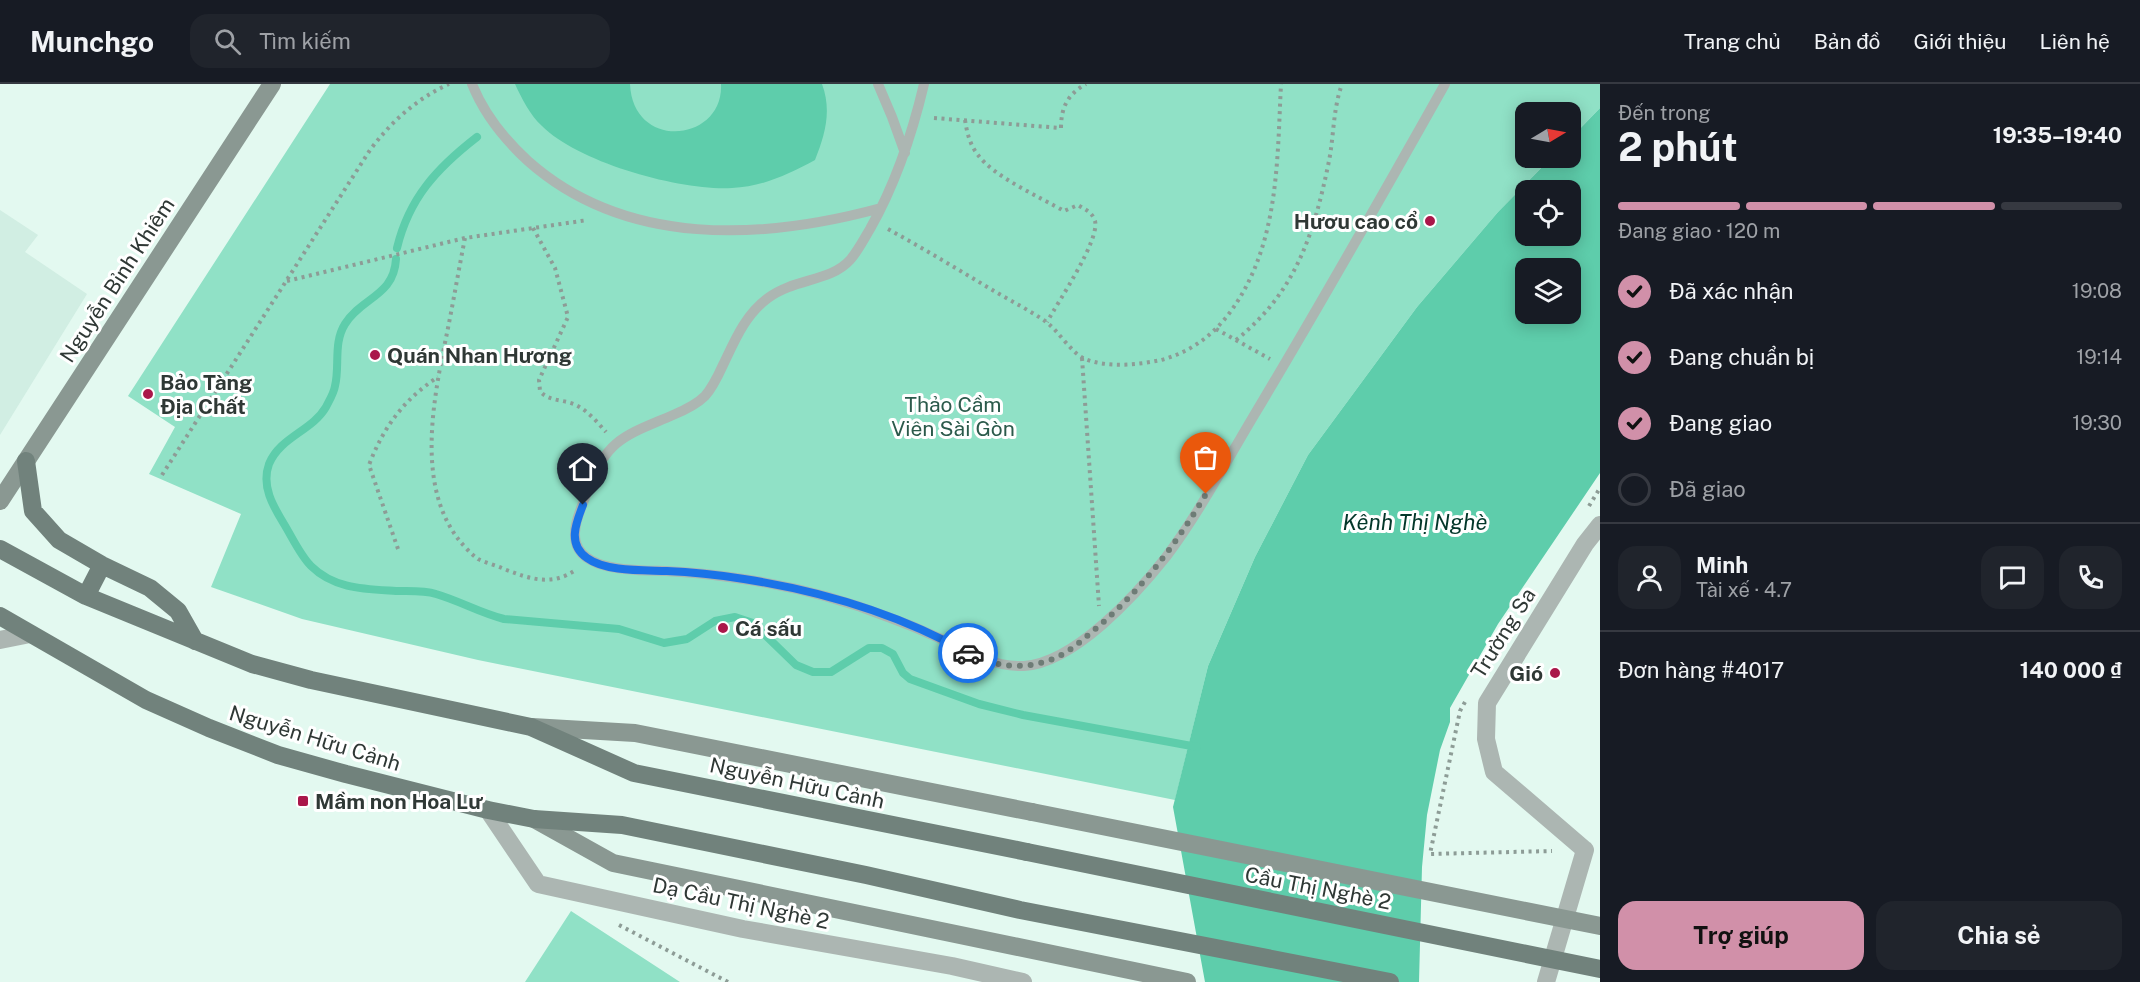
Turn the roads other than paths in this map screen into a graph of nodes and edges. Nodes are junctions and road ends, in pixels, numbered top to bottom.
1 (272, 84) edge
2 (472, 84) edge
3 (878, 84) edge
4 (924, 84) edge
5 (1445, 84) edge
6 (905, 154) junction
7 (881, 208) junction
8 (26, 461) junction
9 (0, 501) edge
10 (1600, 525) edge
11 (0, 549) edge
12 (102, 565) junction
13 (86, 596) junction
14 (0, 616) edge
15 (30, 634) junction
16 (0, 640) edge
17 (195, 641) junction
18 (531, 727) junction
19 (488, 810) junction
20 (1032, 812) joint
21 (534, 819) junction
22 (1592, 851) edge
23 (1027, 852) joint
24 (1600, 926) edge
25 (1600, 969) edge
26 (1023, 982) edge
27 (1187, 982) edge
28 (1390, 982) edge
29 (1546, 982) edge

1 - 8 main road, Nguyễn Bỉnh Khiêm
2 - 7 lane
3 - 6 lane
4 - 6 lane
5 - 7 lane
6 - 7 lane
8 - 9 main road, Nguyễn Bỉnh Khiêm
8 - 12 main road
10 - 22 street, Trường Sa
11 - 13 main road, Nguyễn Hữu Cảnh
12 - 13 main road
12 - 17 main road
13 - 17 main road, Nguyễn Hữu Cảnh
14 - 15 main road, Nguyễn Hữu Cảnh
15 - 16 street
15 - 19 main road, Nguyễn Hữu Cảnh
17 - 18 main road, Nguyễn Hữu Cảnh
18 - 20 main road, Nguyễn Hữu Cảnh
18 - 23 main road, Nguyễn Hữu Cảnh
19 - 21 main road, Nguyễn Hữu Cảnh
19 - 26 street, Dạ Cầu Thị Nghè 2
20 - 24 main road, Cầu Thị Nghè 2, bridge
21 - 27 main road, Nguyễn Hữu Cảnh
21 - 28 main road, Nguyễn Hữu Cảnh
22 - 29 street, Trường Sa
23 - 25 main road, Cầu Thị Nghè 2, bridge

